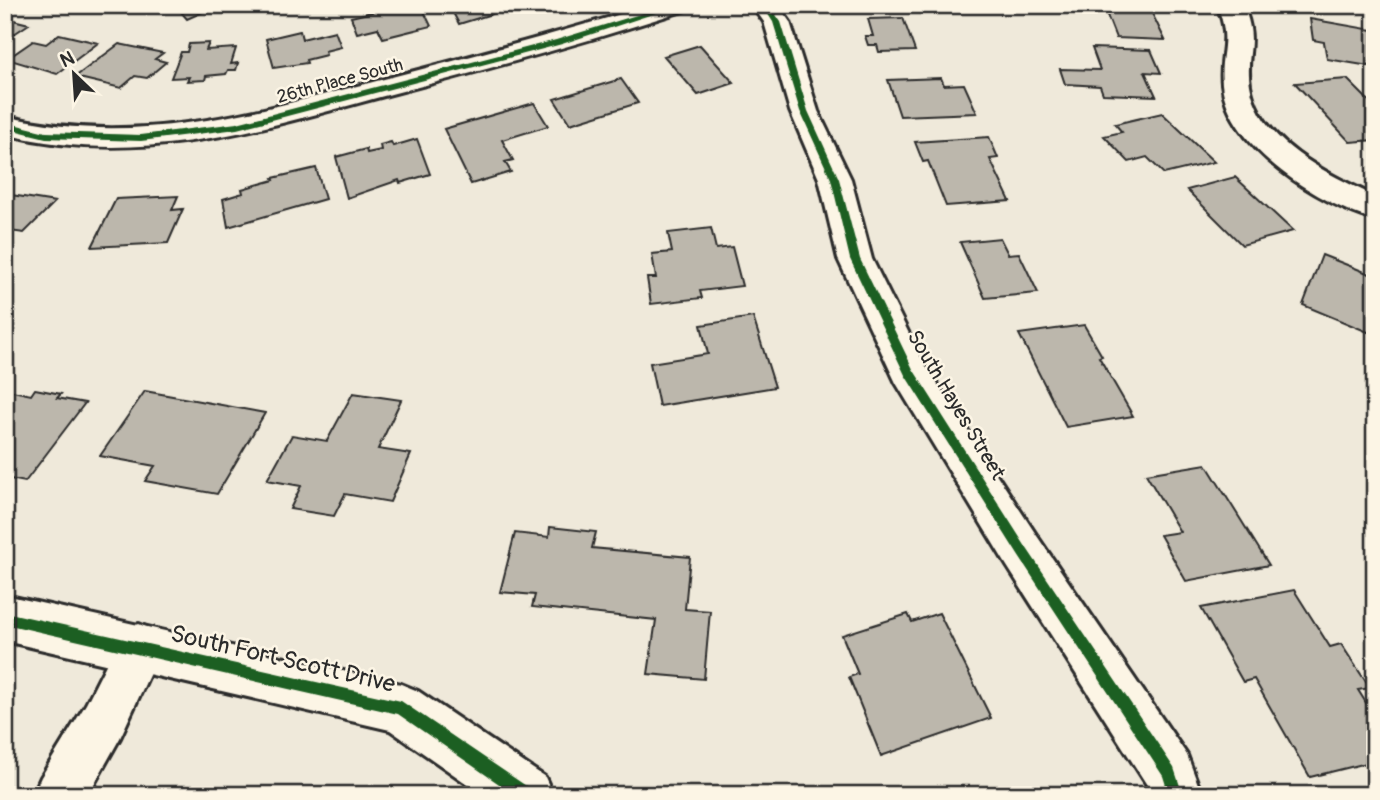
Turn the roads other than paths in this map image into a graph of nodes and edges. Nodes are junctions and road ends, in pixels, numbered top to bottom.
1 (677, 5) edge
2 (765, 5) edge
3 (1230, 5) edge
4 (5, 125) edge
5 (1375, 209) edge
6 (5, 618) edge
7 (139, 646) junction
8 (59, 795) edge
9 (527, 795) edge
10 (1177, 795) edge

1 - 4 street, 26th Place South
2 - 10 street, South Hayes Street
3 - 5 street
6 - 7 street, South Fort Scott Drive
7 - 8 street
7 - 9 street, South Fort Scott Drive

